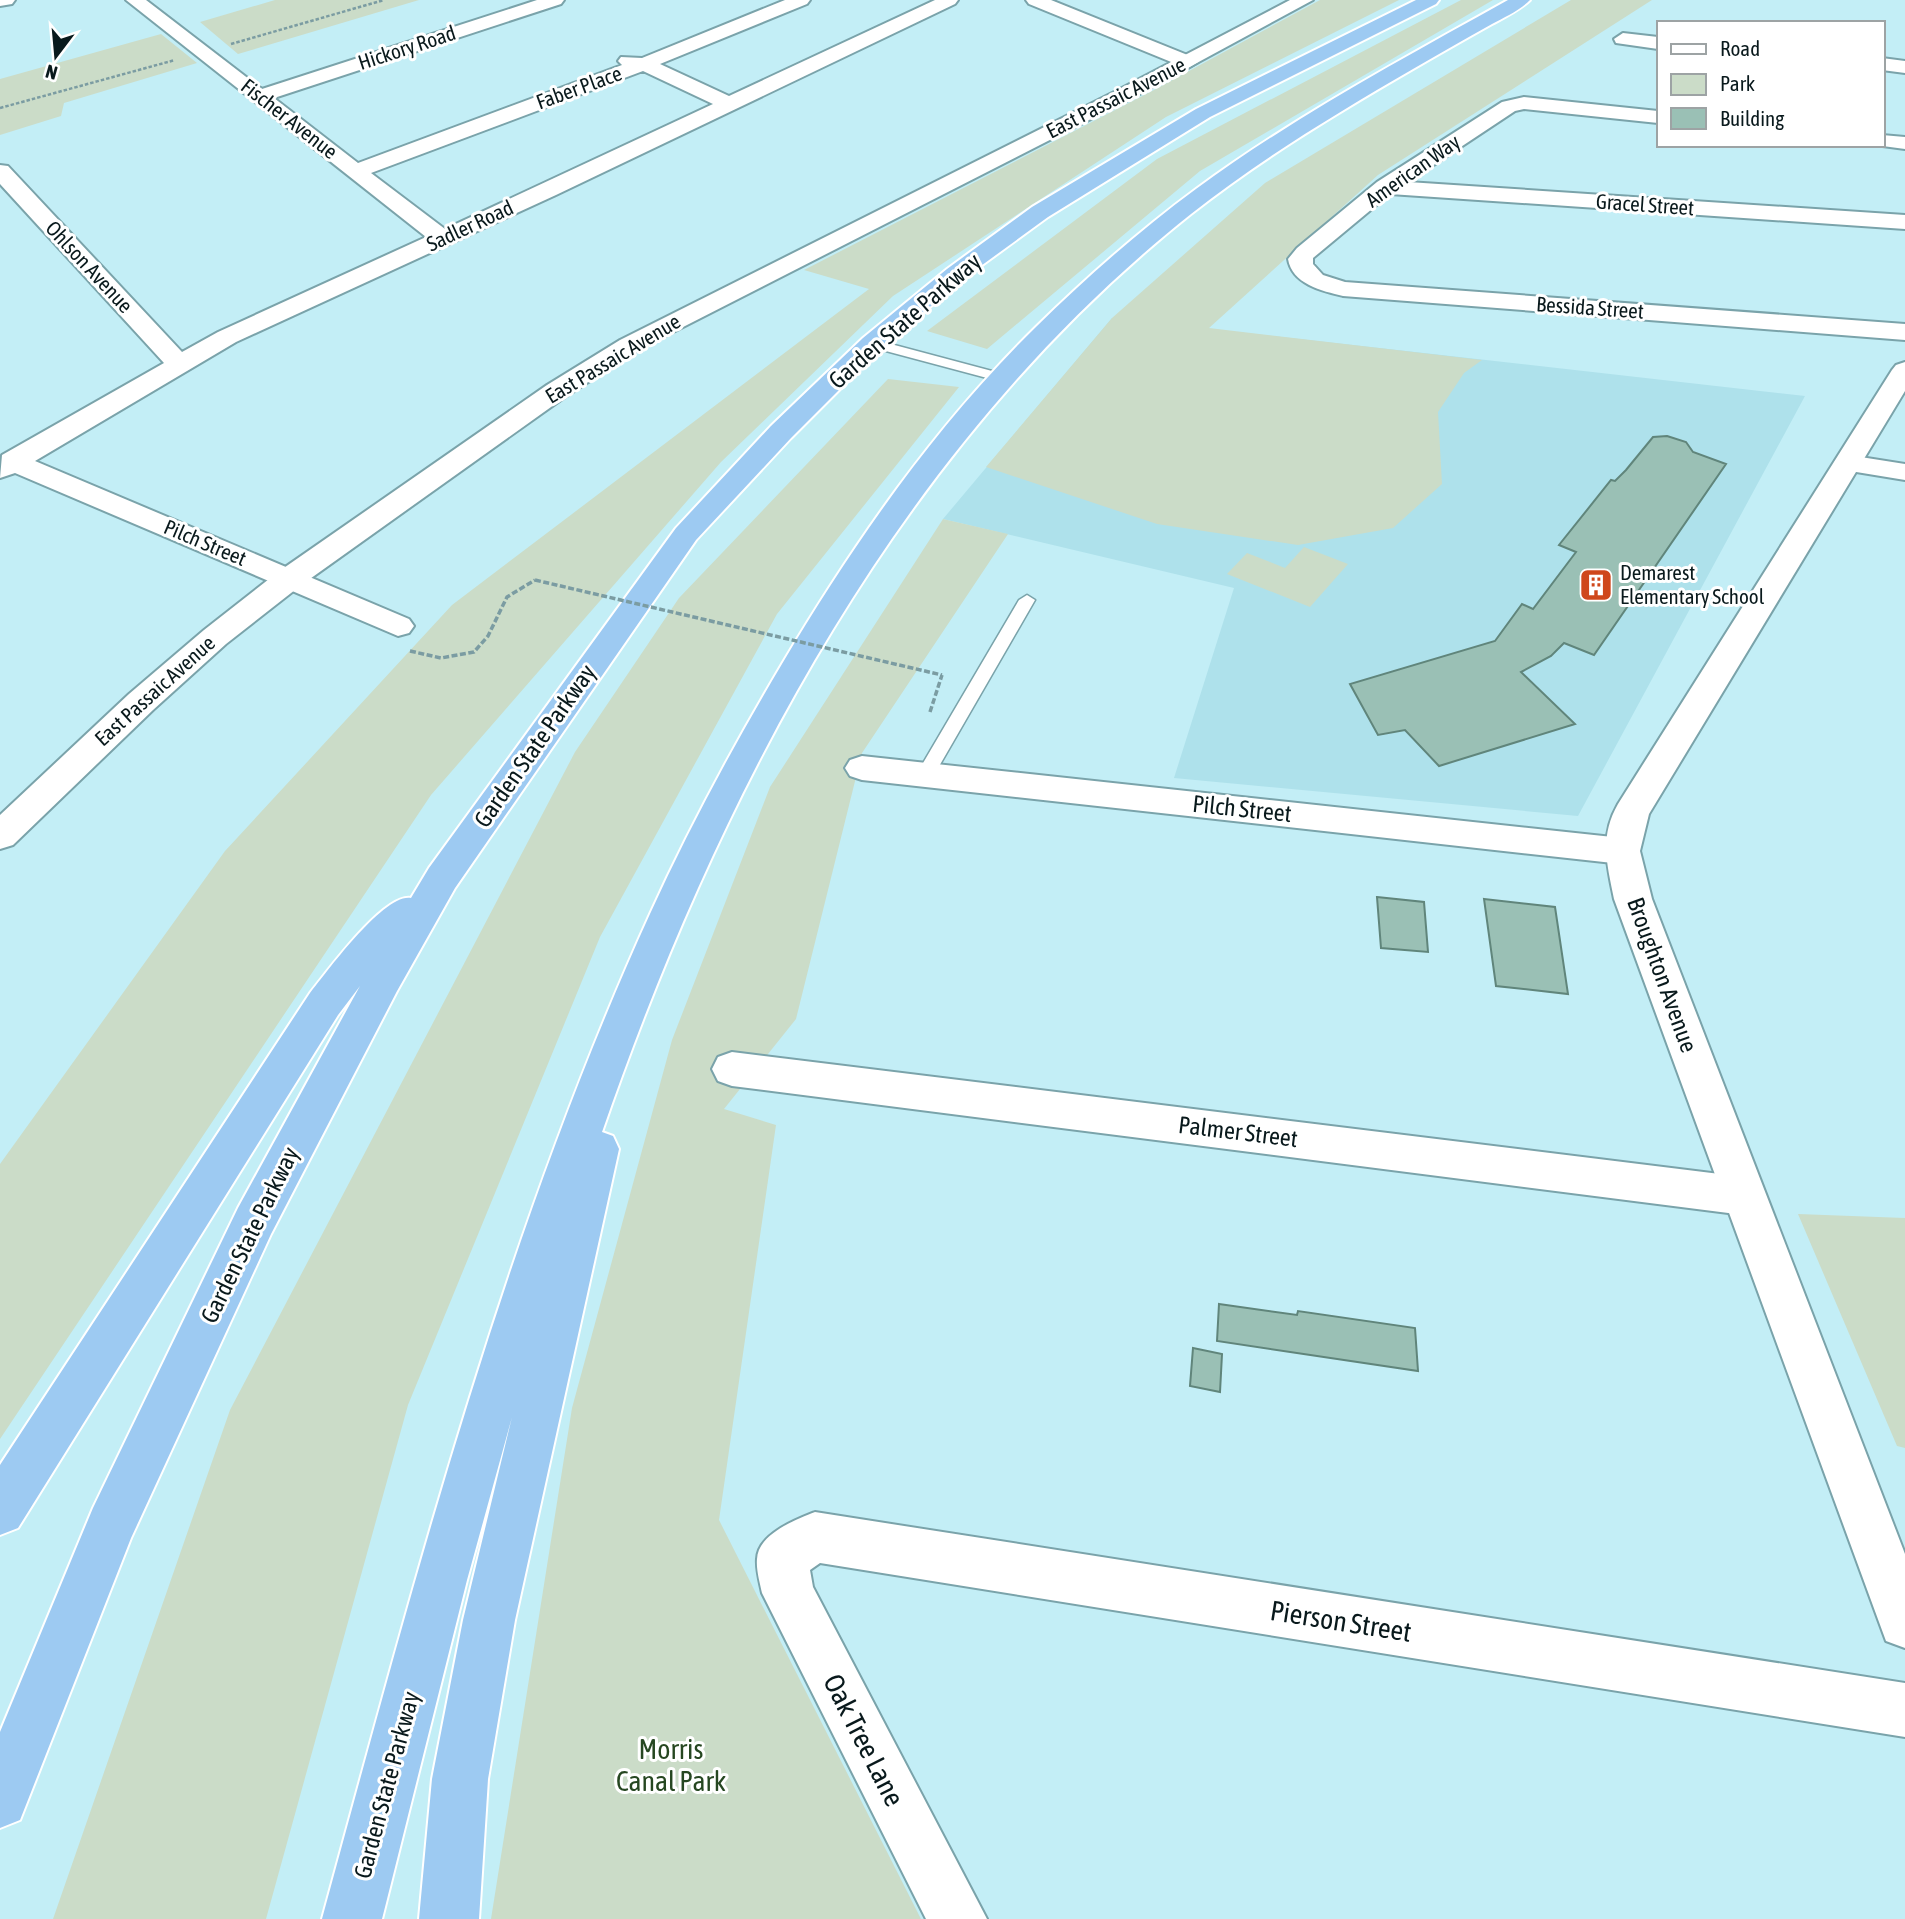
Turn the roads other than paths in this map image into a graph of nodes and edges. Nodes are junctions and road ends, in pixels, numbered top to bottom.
1 (6, 0) edge
2 (135, 0) edge
3 (555, 0) edge
4 (801, 0) edge
5 (949, 0) edge
6 (1304, 0) edge
7 (1430, 0) edge
8 (1521, 0) edge
9 (0, 1) edge
10 (1044, 1) edge
11 (1623, 39) dead end
12 (1657, 43) edge
13 (609, 57) dead end
14 (1188, 62) junction
15 (644, 64) junction
16 (1884, 64) edge
17 (1905, 67) edge
18 (259, 96) junction
19 (729, 104) junction
20 (1657, 117) edge
21 (1884, 141) edge
22 (1905, 144) edge
23 (0, 171) edge
24 (356, 171) junction
25 (1385, 187) junction
26 (23, 196) junction
27 (0, 202) edge
28 (1905, 222) edge
29 (442, 238) junction
30 (1308, 251) joint
31 (1905, 332) edge
32 (872, 343) junction
33 (179, 364) junction
34 (1905, 370) edge
35 (1002, 378) junction
36 (1848, 463) junction
37 (6, 465) edge
38 (1905, 472) edge
39 (289, 579) junction
40 (1027, 600) dead end
41 (398, 626) road end
42 (862, 768) dead end
43 (925, 775) junction
44 (0, 836) edge
45 (1622, 850) junction
46 (442, 878) junction
47 (633, 994) junction
48 (732, 1069) dead end
49 (1744, 1196) junction
50 (0, 1510) edge
51 (782, 1558) joint
52 (1905, 1622) edge
53 (1905, 1710) edge
54 (0, 1800) edge
55 (352, 1919) edge
56 (449, 1919) edge
57 (957, 1919) edge

1 - 9 street
2 - 18 street, Fischer Avenue
3 - 18 street, Hickory Road
4 - 15 street, Faber Place
5 - 19 street, Sadler Road
6 - 14 street, East Passaic Avenue
7 - 32 highway, Garden State Parkway
8 - 35 highway, Garden State Parkway
10 - 14 street
11 - 12 street
13 - 15 street
14 - 39 street, East Passaic Avenue
15 - 19 street
15 - 24 street, Faber Place
16 - 17 street
18 - 24 street, Fischer Avenue
19 - 29 street, Sadler Road
20 - 25 street, American Way
21 - 22 street
23 - 26 street, Ohlson Avenue
24 - 29 street, Fischer Avenue
25 - 28 street, Gracel Street
25 - 30 street, American Way
26 - 27 street
26 - 33 street, Ohlson Avenue
29 - 33 street, Sadler Road
30 - 31 street, Bessida Street
32 - 35 lane
32 - 46 highway, Garden State Parkway
33 - 37 street, Sadler Road
34 - 36 street, Broughton Avenue
35 - 47 highway, Garden State Parkway
36 - 38 street
36 - 45 street, Broughton Avenue
37 - 39 street, Pilch Street
39 - 41 street, Pilch Street
39 - 44 street, East Passaic Avenue
40 - 43 lane
42 - 43 street, Pilch Street
43 - 45 street, Pilch Street
45 - 49 street, Broughton Avenue
46 - 50 highway
46 - 54 highway, Garden State Parkway
47 - 55 highway, Garden State Parkway
47 - 56 highway
48 - 49 street, Palmer Street
49 - 52 street, Broughton Avenue
51 - 53 street, Pierson Street
51 - 57 street, Oak Tree Lane

